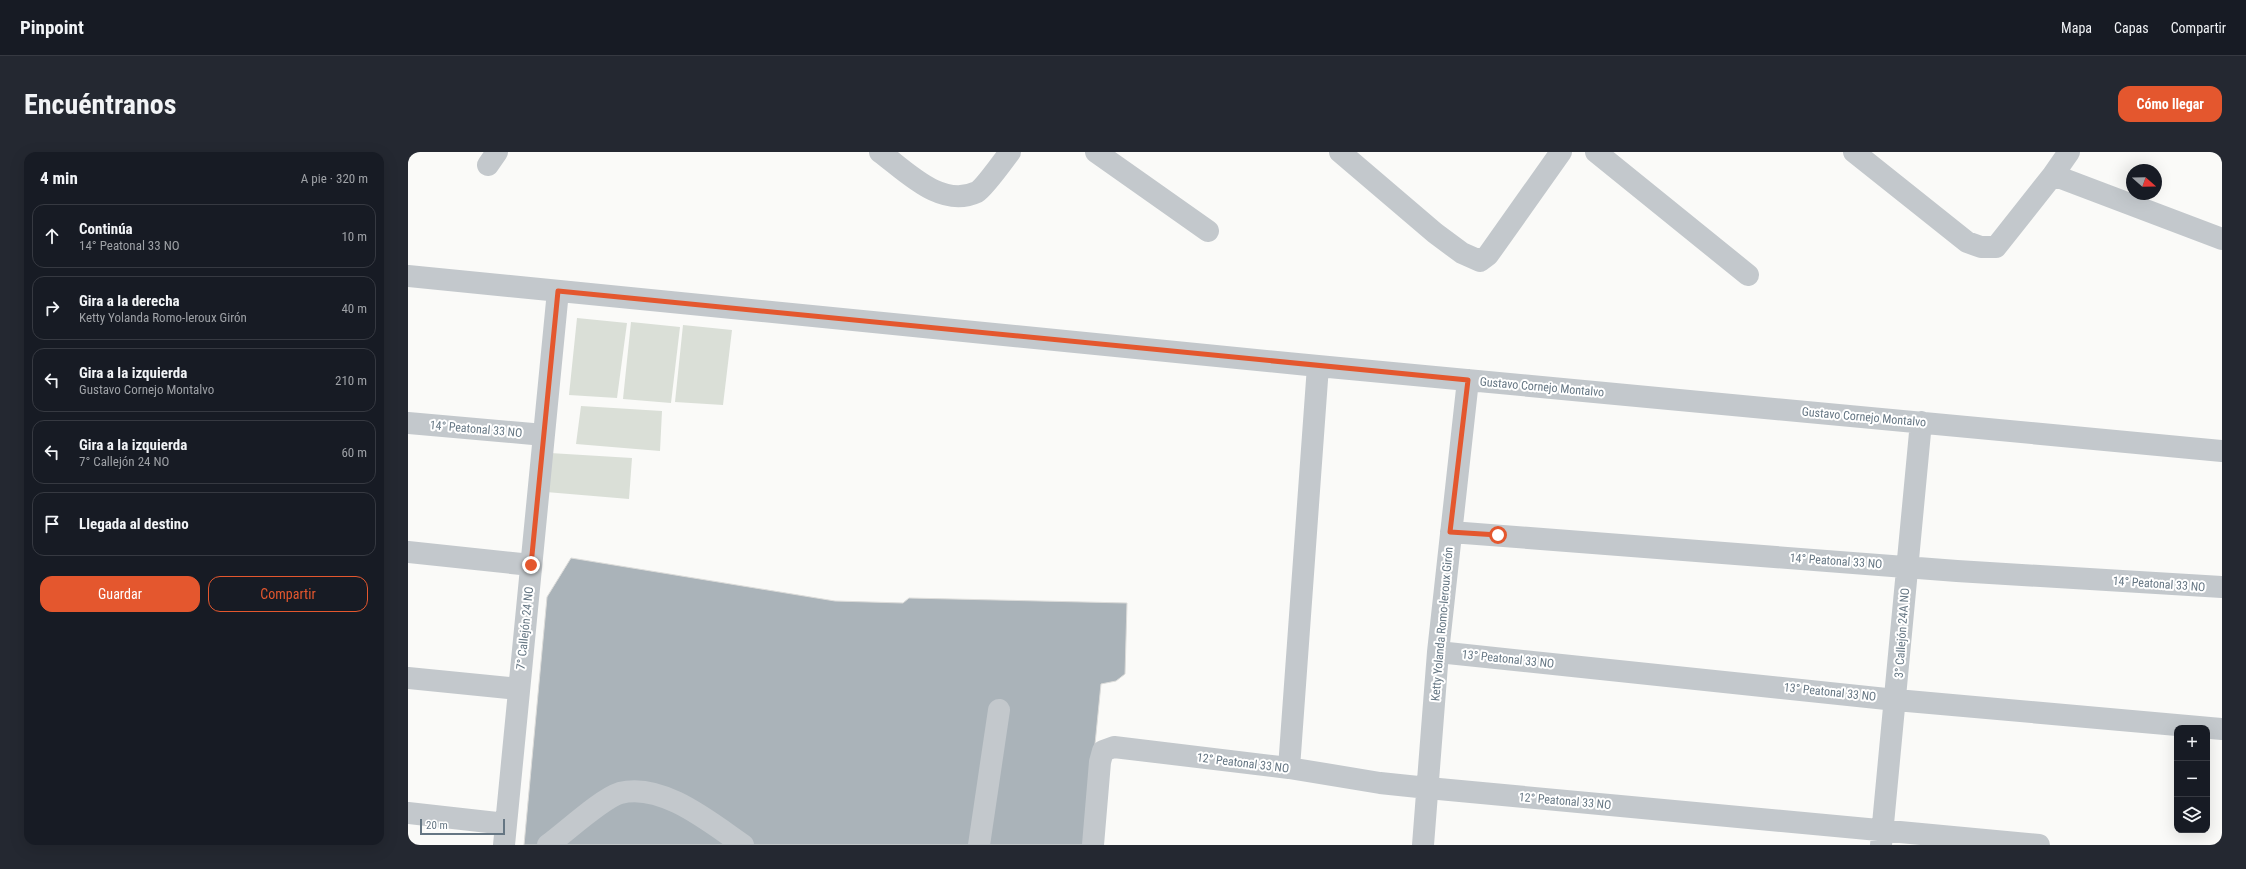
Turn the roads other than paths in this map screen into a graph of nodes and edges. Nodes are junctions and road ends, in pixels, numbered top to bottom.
1 (880, 152) edge
2 (1010, 152) edge
3 (1096, 152) edge
4 (1340, 152) edge
5 (1560, 152) edge
6 (1596, 152) edge
7 (1854, 152) edge
8 (2069, 152) edge
9 (2053, 175) junction
10 (1208, 231) dead end
11 (2222, 239) edge
12 (1748, 275) dead end
13 (408, 276) edge
14 (558, 291) junction
15 (1318, 366) junction
16 (1468, 380) junction
17 (1921, 422) junction
18 (408, 423) edge
19 (544, 435) junction
20 (2222, 451) edge
21 (1450, 532) junction
22 (408, 552) edge
23 (531, 565) junction
24 (1907, 566) junction
25 (2222, 588) edge
26 (1438, 652) junction
27 (408, 678) edge
28 (519, 689) junction
29 (1896, 700) junction
30 (999, 710) dead end
31 (2222, 729) edge
32 (1289, 768) junction
33 (1428, 788) junction
34 (408, 813) edge
35 (505, 835) edge
36 (1882, 838) edge
37 (548, 845) edge
38 (743, 845) edge
39 (979, 845) edge
40 (1093, 845) edge
41 (1422, 845) edge
42 (2039, 845) edge

1 - 2 street
3 - 10 street
4 - 5 street
6 - 12 street
7 - 9 street
8 - 9 street
9 - 11 street
13 - 14 street, Gustavo Cornejo Montalvo
14 - 15 street, Gustavo Cornejo Montalvo
14 - 19 street, 7° Callejón 24 NO
15 - 16 street, Gustavo Cornejo Montalvo
15 - 32 street
16 - 17 street, Gustavo Cornejo Montalvo
16 - 21 street, Ketty Yolanda Romo-leroux Girón
17 - 20 street, Gustavo Cornejo Montalvo
17 - 24 street, 3° Callejón 24A NO
18 - 19 street, 14° Peatonal 33 NO
19 - 23 street, 7° Callejón 24 NO
21 - 24 street, 14° Peatonal 33 NO
21 - 26 street, Ketty Yolanda Romo-leroux Girón
22 - 23 street
23 - 28 street, 7° Callejón 24 NO
24 - 25 street, 14° Peatonal 33 NO
24 - 29 street, 3° Callejón 24A NO
26 - 29 street, 13° Peatonal 33 NO
26 - 33 street, Ketty Yolanda Romo-leroux Girón
27 - 28 street
28 - 35 street, 7° Callejón 24 NO
29 - 31 street, 13° Peatonal 33 NO
29 - 36 street, 3° Callejón 24A NO
30 - 39 street
32 - 33 street, 12° Peatonal 33 NO
32 - 40 street, 12° Peatonal 33 NO
33 - 36 street, 12° Peatonal 33 NO
33 - 41 street, Ketty Yolanda Romo-leroux Girón
34 - 35 street
36 - 42 street, 12° Peatonal 33 NO
37 - 38 street

